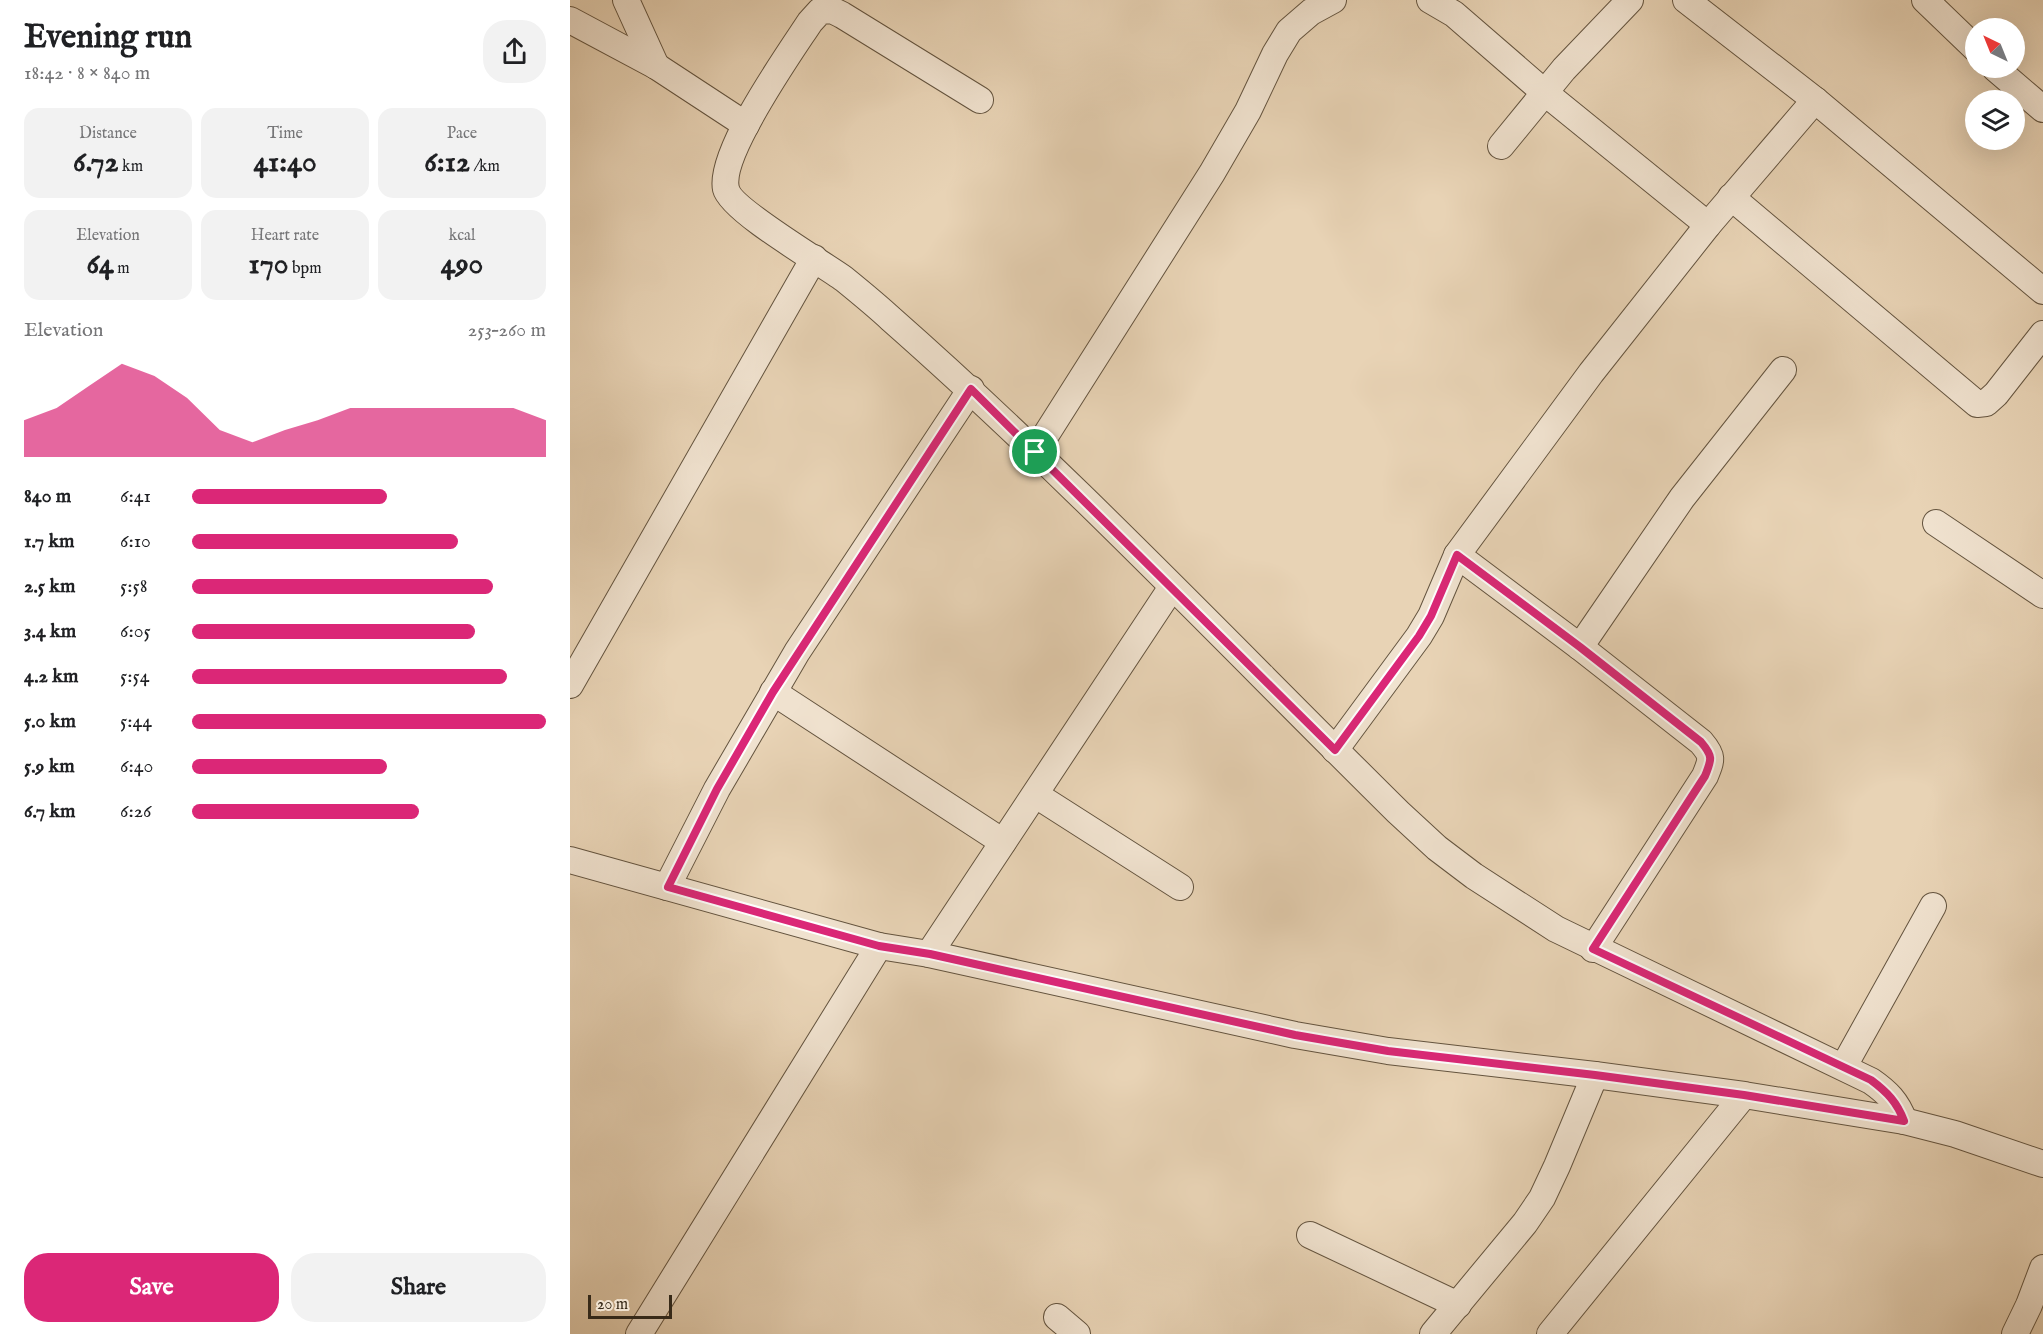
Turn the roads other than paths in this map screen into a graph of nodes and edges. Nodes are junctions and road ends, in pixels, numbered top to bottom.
1 (626, 0) edge
2 (1333, 0) edge
3 (1430, 0) edge
4 (1630, 0) edge
5 (1686, 0) edge
6 (1925, 0) edge
7 (570, 20) edge
8 (1965, 38) edge
9 (656, 66) junction
10 (2007, 78) edge
11 (1544, 93) junction
12 (980, 100) dead end
13 (1815, 100) junction
14 (2043, 109) edge
15 (746, 125) junction
16 (1501, 146) dead end
17 (1731, 197) junction
18 (1708, 225) junction
19 (814, 258) junction
20 (2043, 291) edge
21 (2042, 340) edge
22 (1783, 370) dead end
23 (971, 389) junction
24 (1035, 452) junction
25 (1936, 523) dead end
26 (1457, 555) junction
27 (1172, 587) junction
28 (2043, 595) edge
29 (1580, 647) junction
30 (570, 686) edge
31 (773, 692) junction
32 (1335, 750) junction
33 (1036, 795) junction
34 (1003, 842) junction
35 (570, 860) edge
36 (668, 887) junction
37 (1180, 887) dead end
38 (1933, 906) dead end
39 (879, 946) junction
40 (1593, 949) junction
41 (930, 954) junction
42 (1844, 1066) junction
43 (1595, 1075) junction
44 (1744, 1095) junction
45 (1904, 1121) junction
46 (2043, 1164) edge
47 (1310, 1235) dead end
48 (2043, 1268) edge
49 (1458, 1305) junction
50 (1057, 1317) dead end
51 (639, 1334) edge
52 (1077, 1334) edge
53 (1432, 1334) edge
54 (1550, 1334) edge
55 (2015, 1334) edge

1 - 9 street
2 - 24 street
3 - 11 street
4 - 11 street
5 - 13 street
6 - 8 street
7 - 9 street
9 - 15 street
10 - 14 street
11 - 16 street
11 - 18 street
12 - 15 street
13 - 17 street
13 - 20 street
15 - 19 street
17 - 18 street
17 - 21 street
18 - 26 street
19 - 23 street
19 - 30 street
22 - 29 street
23 - 24 street
23 - 31 street
24 - 27 street
25 - 28 street
26 - 29 street
26 - 32 street
27 - 32 street
27 - 33 street
29 - 40 street
31 - 34 street
31 - 36 street
32 - 40 street
33 - 34 street
33 - 37 street
34 - 41 street
35 - 36 street
36 - 39 street
38 - 42 street
39 - 41 street
39 - 51 street
40 - 42 street
41 - 43 street
42 - 45 street
43 - 44 street
43 - 49 street
44 - 45 street
44 - 54 street
45 - 46 street
47 - 49 street
48 - 55 street
49 - 53 street
50 - 52 street

